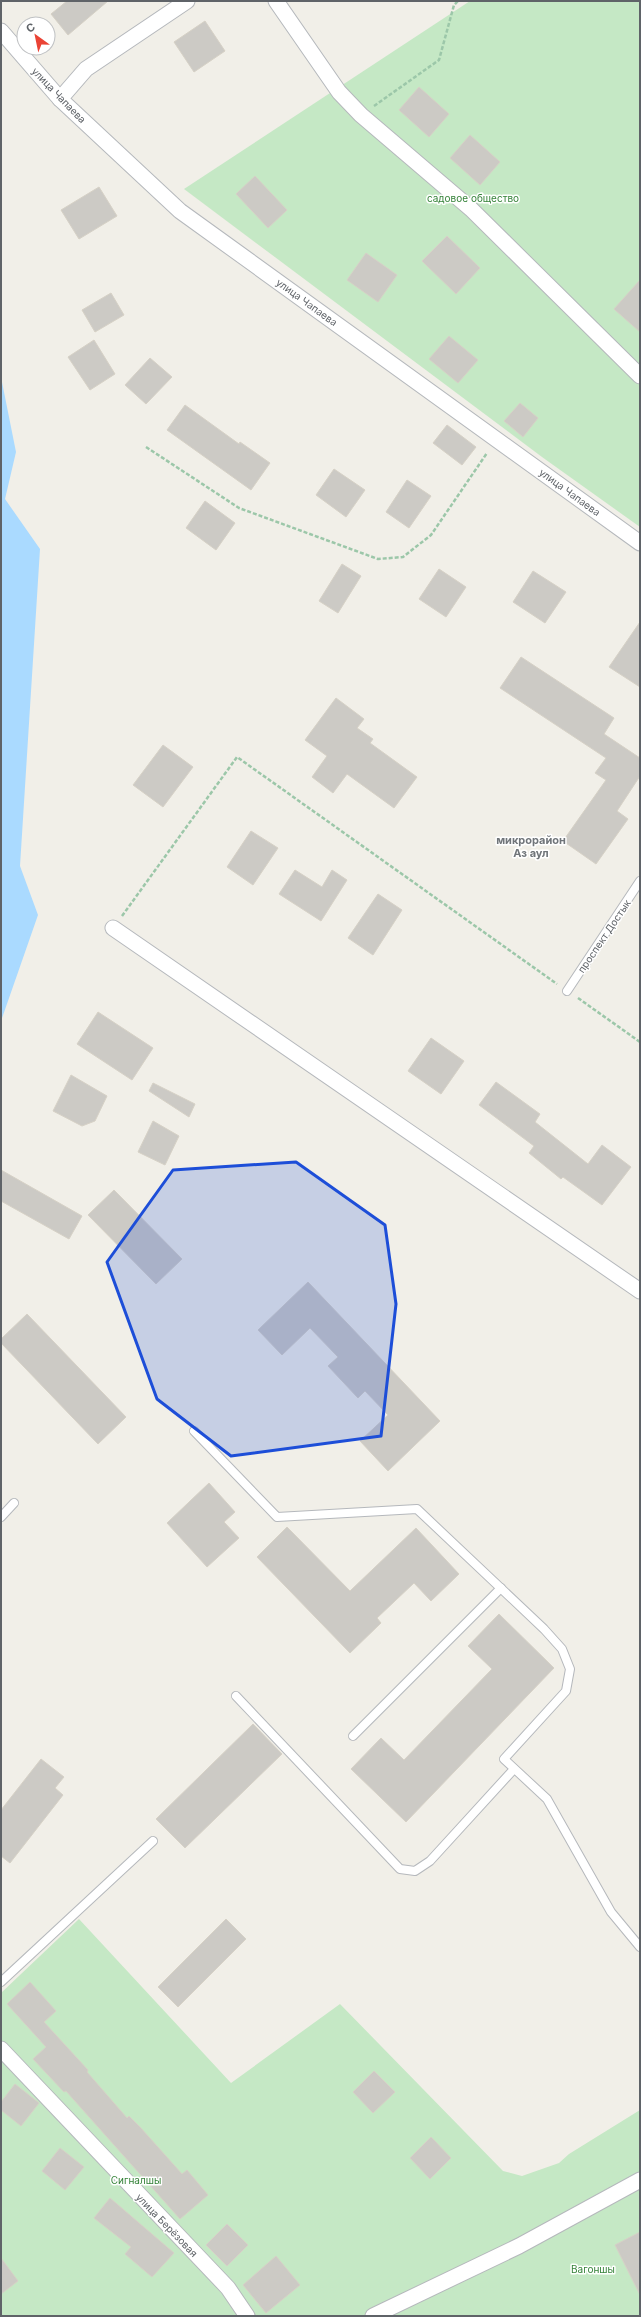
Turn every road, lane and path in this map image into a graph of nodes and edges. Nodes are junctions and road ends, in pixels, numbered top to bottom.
1 (187, 1) edge
2 (276, 1) edge
3 (458, 1) edge
4 (1, 31) edge
5 (60, 99) junction
6 (360, 115) junction
7 (640, 376) edge
8 (496, 439) junction
9 (146, 447) dead end
10 (640, 543) edge
11 (640, 881) edge
12 (113, 928) joint
13 (567, 991) junction
14 (640, 1042) edge
15 (640, 1291) edge
16 (194, 1431) dead end
17 (14, 1503) dead end
18 (1, 1517) edge
19 (501, 1588) junction
20 (236, 1696) dead end
21 (353, 1736) dead end
22 (514, 1769) junction
23 (153, 1840) dead end
24 (640, 1948) edge
25 (1, 1982) edge
26 (1, 2049) edge
27 (640, 2180) edge
28 (247, 2316) edge
29 (373, 2316) edge

1 - 5 street
2 - 6 street
3 - 6 path
4 - 5 street, улица Чапаева
5 - 8 street, улица Чапаева
6 - 7 street
8 - 9 path
8 - 10 street, улица Чапаева
11 - 13 lane, проспект Достык
12 - 13 path
12 - 15 street
13 - 14 path
16 - 19 lane
17 - 18 lane
19 - 21 lane
19 - 22 lane
20 - 22 lane
22 - 24 lane
23 - 25 lane
26 - 28 street, улица Берёзовая
27 - 29 street

